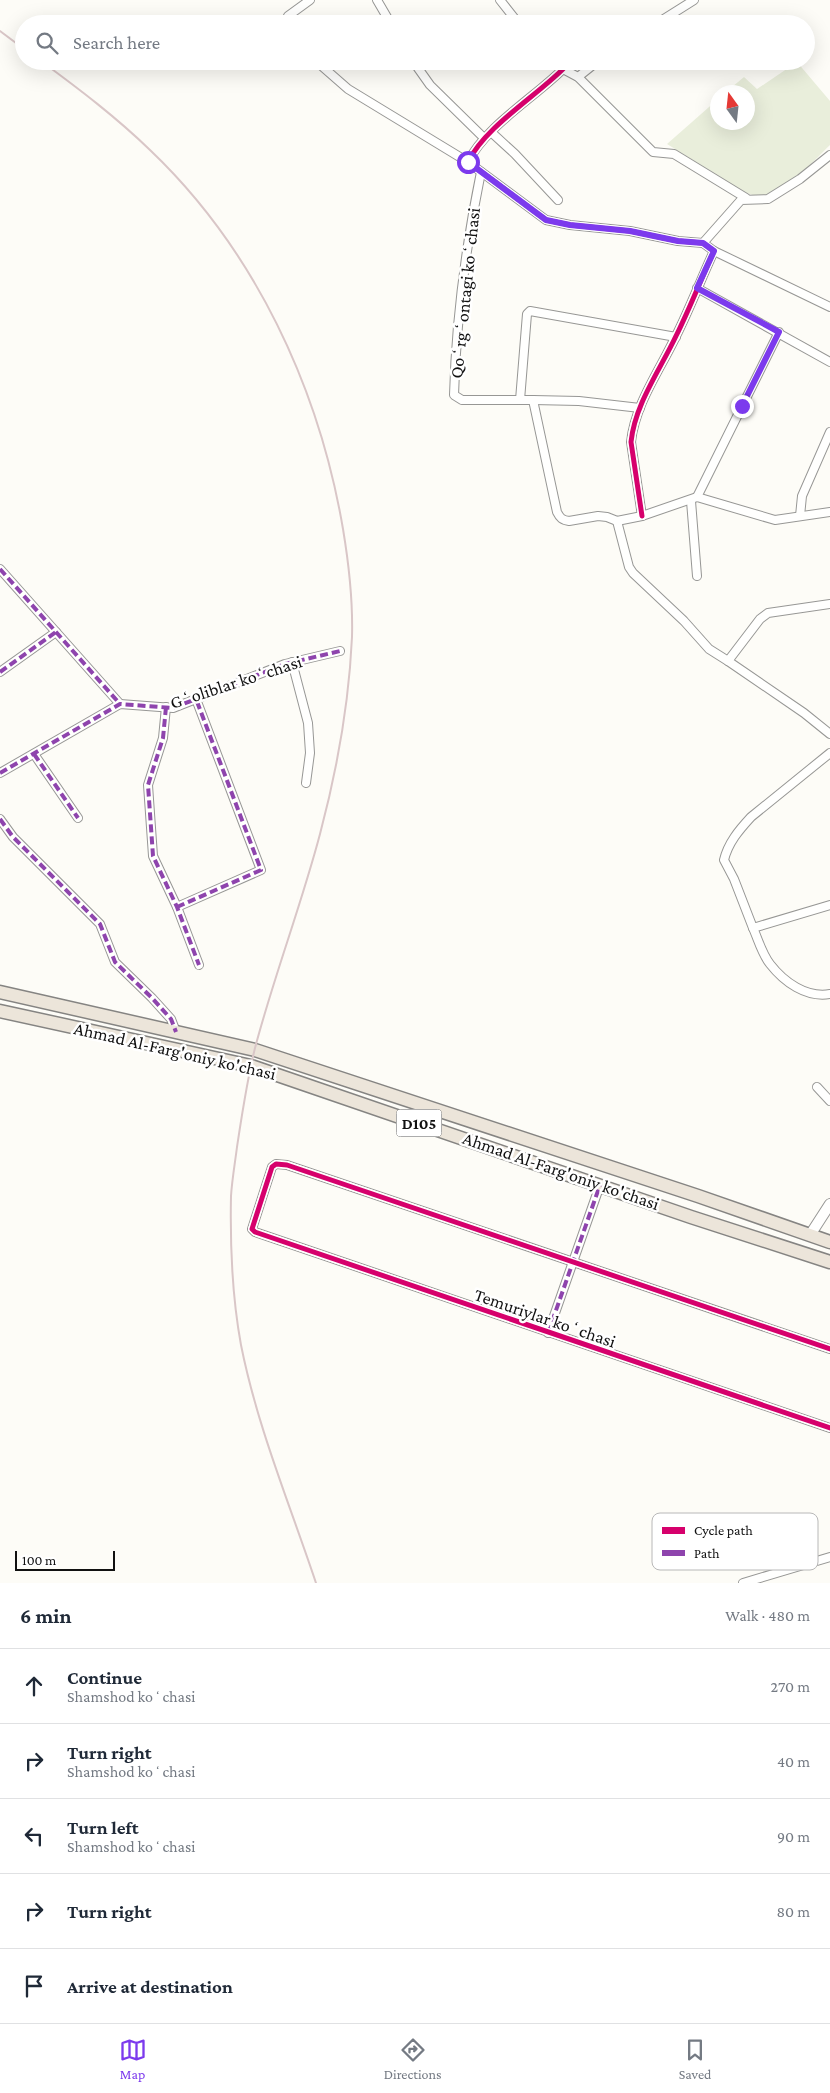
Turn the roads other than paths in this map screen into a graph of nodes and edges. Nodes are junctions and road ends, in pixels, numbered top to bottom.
1 (310, 0) edge
2 (378, 0) edge
3 (500, 0) edge
4 (694, 0) edge
5 (289, 15) edge
6 (386, 15) edge
7 (512, 15) edge
8 (670, 15) edge
9 (326, 70) edge
10 (419, 70) edge
11 (562, 70) edge
12 (565, 70) edge
13 (587, 70) edge
14 (578, 77) junction
15 (491, 132) junction
16 (484, 138) junction
17 (830, 155) edge
18 (468, 162) junction
19 (481, 172) junction
20 (746, 198) junction
21 (558, 200) dead end
22 (703, 243) junction
23 (714, 251) junction
24 (697, 288) junction
25 (830, 307) edge
26 (779, 332) junction
27 (676, 337) junction
28 (830, 362) edge
29 (520, 400) junction
30 (533, 400) junction
31 (640, 408) junction
32 (830, 432) edge
33 (694, 499) junction
34 (830, 512) edge
35 (642, 516) junction
36 (800, 516) junction
37 (617, 521) junction
38 (0, 569) edge
39 (697, 576) dead end
40 (830, 604) edge
41 (56, 632) junction
42 (340, 651) dead end
43 (728, 661) junction
44 (292, 662) junction
45 (0, 672) edge
46 (196, 699) junction
47 (120, 704) junction
48 (166, 707) junction
49 (830, 734) edge
50 (830, 753) edge
51 (34, 754) junction
52 (0, 773) edge
53 (306, 783) dead end
54 (78, 818) dead end
55 (0, 819) edge
56 (830, 905) edge
57 (177, 907) junction
58 (753, 928) junction
59 (199, 965) dead end
60 (0, 992) edge
61 (830, 994) edge
62 (0, 1011) edge
63 (176, 1032) junction
64 (817, 1087) dead end
65 (830, 1101) edge
66 (600, 1184) junction
67 (698, 1196) junction
68 (830, 1204) edge
69 (691, 1217) junction
70 (810, 1235) junction
71 (830, 1242) edge
72 (572, 1262) junction
73 (830, 1262) edge
74 (548, 1333) junction
75 (830, 1349) edge
76 (830, 1428) edge
77 (830, 1557) edge
78 (818, 1561) edge
79 (786, 1570) edge
80 (743, 1583) edge

1 - 5 street
2 - 6 street
3 - 7 street
4 - 8 street
9 - 18 street
10 - 16 street
11 - 15 street
12 - 14 street
13 - 14 street
14 - 20 street
15 - 16 street
15 - 21 street
16 - 18 street
17 - 20 street
18 - 19 street
19 - 22 street
19 - 29 street, Qoʻrgʻontagi koʻchasi
20 - 22 street
22 - 23 street
23 - 24 street
23 - 25 street
24 - 26 street
24 - 27 street
26 - 28 street
26 - 33 street
27 - 29 street
27 - 31 street
29 - 30 street, Qoʻrgʻontagi koʻchasi
30 - 31 street, Qoʻrgʻontagi koʻchasi
30 - 37 street
31 - 35 street
32 - 36 street
33 - 35 street
33 - 36 street
33 - 39 street
34 - 36 street
35 - 37 street
37 - 43 street
38 - 41 street
40 - 43 street
41 - 45 street
41 - 47 street
42 - 44 street, Gʻoliblar koʻchasi
43 - 49 street
44 - 46 street, Gʻoliblar koʻchasi
44 - 53 street
46 - 48 street, Gʻoliblar koʻchasi
46 - 57 street
47 - 48 street, Gʻoliblar koʻchasi
47 - 51 street
48 - 57 street
50 - 58 street
51 - 52 street
51 - 54 street
55 - 63 street
56 - 58 street
57 - 59 street
58 - 61 street
60 - 63 highway, Ahmad Al-Farg'oniy ko'chasi / D105
62 - 66 highway, Ahmad Al-Farg'oniy ko'chasi / D105
63 - 67 highway, Ahmad Al-Farg'oniy ko'chasi / D105
64 - 65 street
66 - 69 highway, Ahmad Al-Farg'oniy ko'chasi / D105
66 - 72 street
67 - 69 highway
67 - 70 highway, Ahmad Al-Farg'oniy ko'chasi / D105
68 - 70 street
69 - 73 highway, Ahmad Al-Farg'oniy ko'chasi / D105
70 - 71 highway, Ahmad Al-Farg'oniy ko'chasi / D105
72 - 74 street
72 - 74 street, Temuriylar koʻchasi
72 - 75 street
74 - 76 street, Temuriylar koʻchasi
77 - 78 street
79 - 80 street

